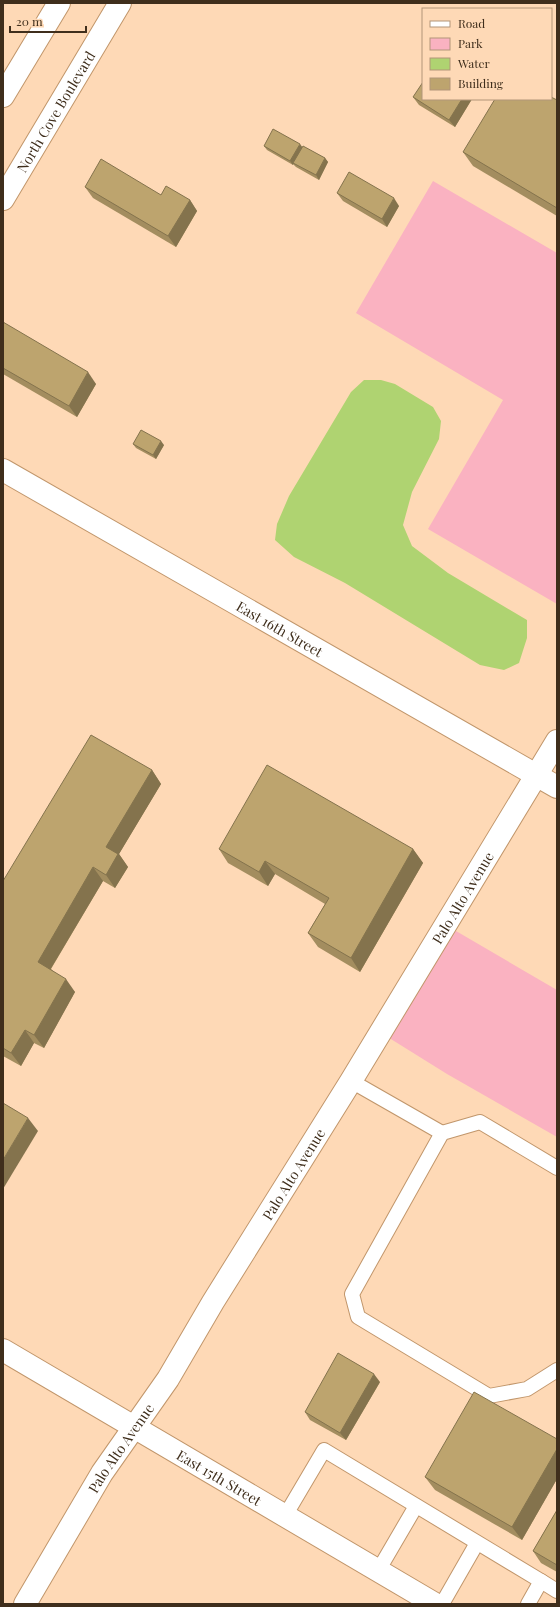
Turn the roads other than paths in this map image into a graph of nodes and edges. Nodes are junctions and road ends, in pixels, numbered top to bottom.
1 (59, 3) edge
2 (120, 3) edge
3 (3, 96) edge
4 (3, 199) edge
5 (3, 470) edge
6 (557, 741) edge
7 (537, 775) junction
8 (557, 787) edge
9 (351, 1081) junction
10 (442, 1133) junction
11 (557, 1168) edge
12 (3, 1350) edge
13 (557, 1370) edge
14 (134, 1427) junction
15 (416, 1506) junction
16 (285, 1516) junction
17 (478, 1543) junction
18 (378, 1571) junction
19 (541, 1581) junction
20 (557, 1591) edge
21 (25, 1604) edge
22 (435, 1604) edge
23 (442, 1604) edge
24 (528, 1604) edge

1 - 3 street
2 - 4 street, North Cove Boulevard
5 - 7 street, East 16th Street
6 - 7 street, Palo Alto Avenue
7 - 8 street, East 16th Street
7 - 9 street, Palo Alto Avenue
9 - 10 lane
9 - 14 street, Palo Alto Avenue
10 - 11 lane
10 - 13 lane
12 - 14 street, East 15th Street
14 - 16 street, East 15th Street
14 - 21 street, Palo Alto Avenue
15 - 16 lane
15 - 17 lane
15 - 18 lane
16 - 18 street, East 15th Street
17 - 19 lane
17 - 23 lane
18 - 22 street, East 15th Street
19 - 20 lane
19 - 24 lane

